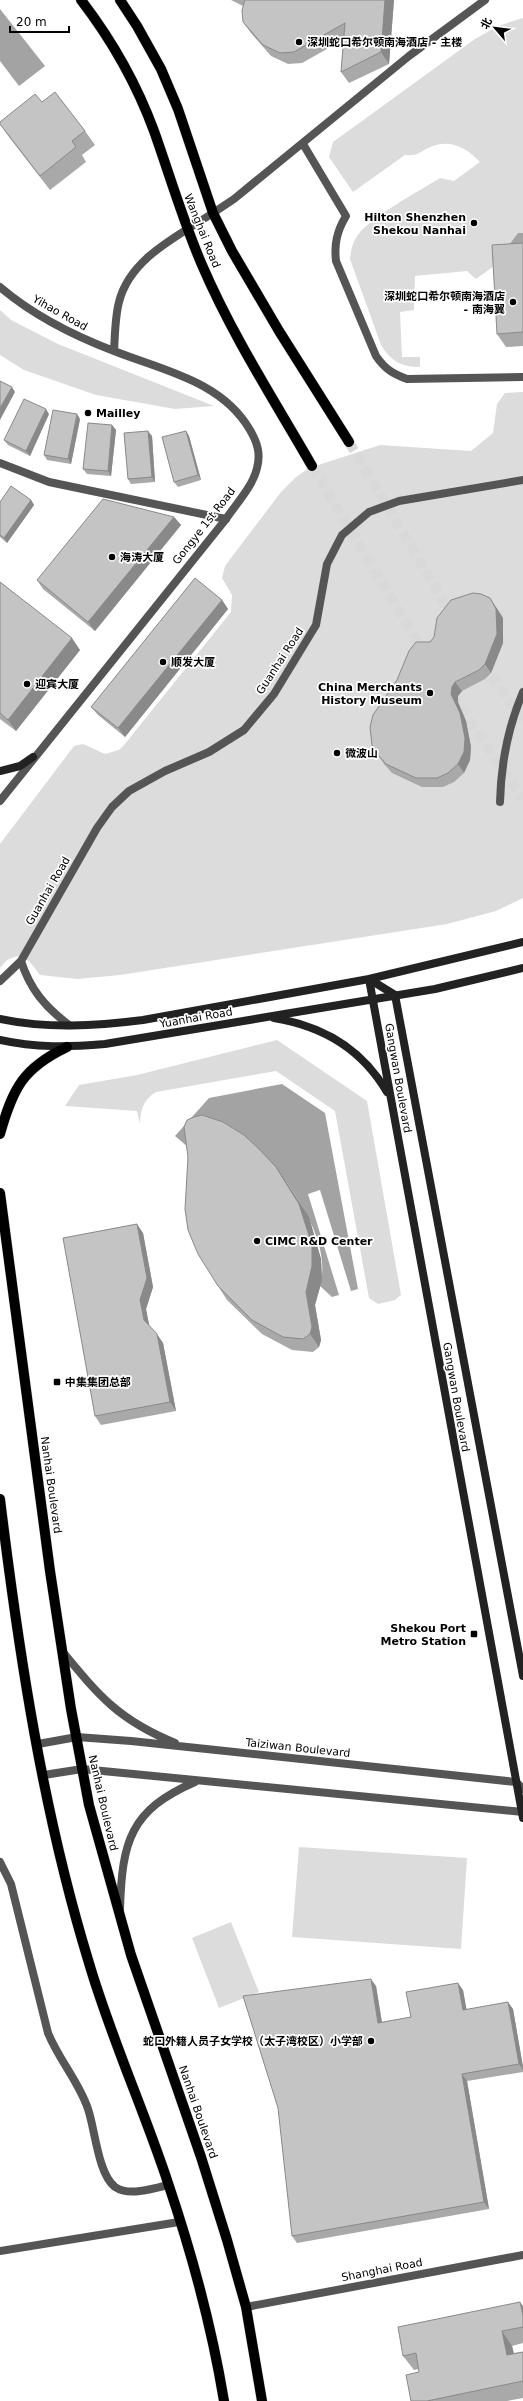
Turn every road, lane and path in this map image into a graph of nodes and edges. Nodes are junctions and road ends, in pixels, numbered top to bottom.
1 (81, 0) edge
2 (120, 0) edge
3 (485, 0) edge
4 (303, 144) junction
5 (213, 213) junction
6 (188, 229) junction
7 (0, 288) edge
8 (114, 351) junction
9 (523, 376) edge
10 (349, 442) tunnel mouth
11 (0, 463) edge
12 (312, 466) tunnel mouth
13 (523, 480) edge
14 (226, 519) junction
15 (523, 692) edge
16 (33, 757) junction
17 (0, 771) edge
18 (0, 801) edge
19 (500, 802) dead end
20 (523, 942) edge
21 (20, 961) junction
22 (523, 968) edge
23 (369, 979) junction
24 (0, 981) edge
25 (395, 995) junction
26 (373, 999) junction
27 (267, 1017) junction
28 (0, 1019) edge
29 (69, 1025) junction
30 (0, 1040) edge
31 (67, 1047) junction
32 (390, 1098) junction
33 (0, 1134) edge
34 (0, 1193) edge
35 (0, 1499) edge
36 (62, 1652) junction
37 (523, 1676) edge
38 (77, 1737) junction
39 (38, 1744) junction
40 (185, 1747) junction
41 (82, 1769) junction
42 (44, 1775) junction
43 (196, 1781) junction
44 (516, 1782) junction
45 (523, 1789) edge
46 (523, 1814) edge
47 (0, 1862) edge
48 (120, 1918) junction
49 (169, 2185) junction
50 (179, 2222) junction
51 (0, 2251) edge
52 (523, 2255) edge
53 (246, 2306) junction
54 (224, 2401) edge
55 (262, 2401) edge

1 - 6 main road, Wanghai Road
2 - 5 main road, Wanghai Road
3 - 4 street
4 - 5 street
4 - 9 street
5 - 6 street
5 - 10 main road, Wanghai Road
6 - 8 street
6 - 12 main road, Wanghai Road
7 - 8 street, Yihao Road
8 - 14 street, Gongye 1st Road
11 - 14 street
13 - 21 street, Guanhai Road
14 - 16 street, Gongye 1st Road
15 - 19 street
16 - 17 main road
16 - 18 street, Gongye 1st Road
20 - 23 main road, Yuanhai Road
21 - 24 street, Guanhai Road
21 - 29 street
22 - 25 main road, Yuanhai Road
23 - 25 main road
23 - 26 main road, Gangwan Boulevard
23 - 29 main road, Yuanhai Road
25 - 26 main road, Yuanhai Road
25 - 37 main road, Gangwan Boulevard
26 - 27 main road, Yuanhai Road
26 - 32 main road, Gangwan Boulevard
27 - 31 main road, Yuanhai Road
27 - 32 main road
28 - 29 main road, Yuanhai Road
30 - 31 main road, Yuanhai Road
31 - 33 main road
32 - 44 main road, Gangwan Boulevard
34 - 36 main road, Nanhai Boulevard
35 - 39 main road
36 - 38 main road, Nanhai Boulevard
36 - 40 street
38 - 39 street, Taiziwan Boulevard
38 - 40 street, Taiziwan Boulevard
38 - 41 main road, Nanhai Boulevard
39 - 42 main road
40 - 44 street, Taiziwan Boulevard
41 - 42 street
41 - 43 street
41 - 48 main road, Nanhai Boulevard
42 - 49 main road
43 - 46 street
43 - 48 street
44 - 45 street
44 - 46 main road, Gangwan Boulevard
47 - 49 street
48 - 53 main road, Nanhai Boulevard
49 - 50 main road
50 - 51 street
50 - 54 main road
52 - 53 street, Shanghai Road
53 - 55 main road, Nanhai Boulevard

